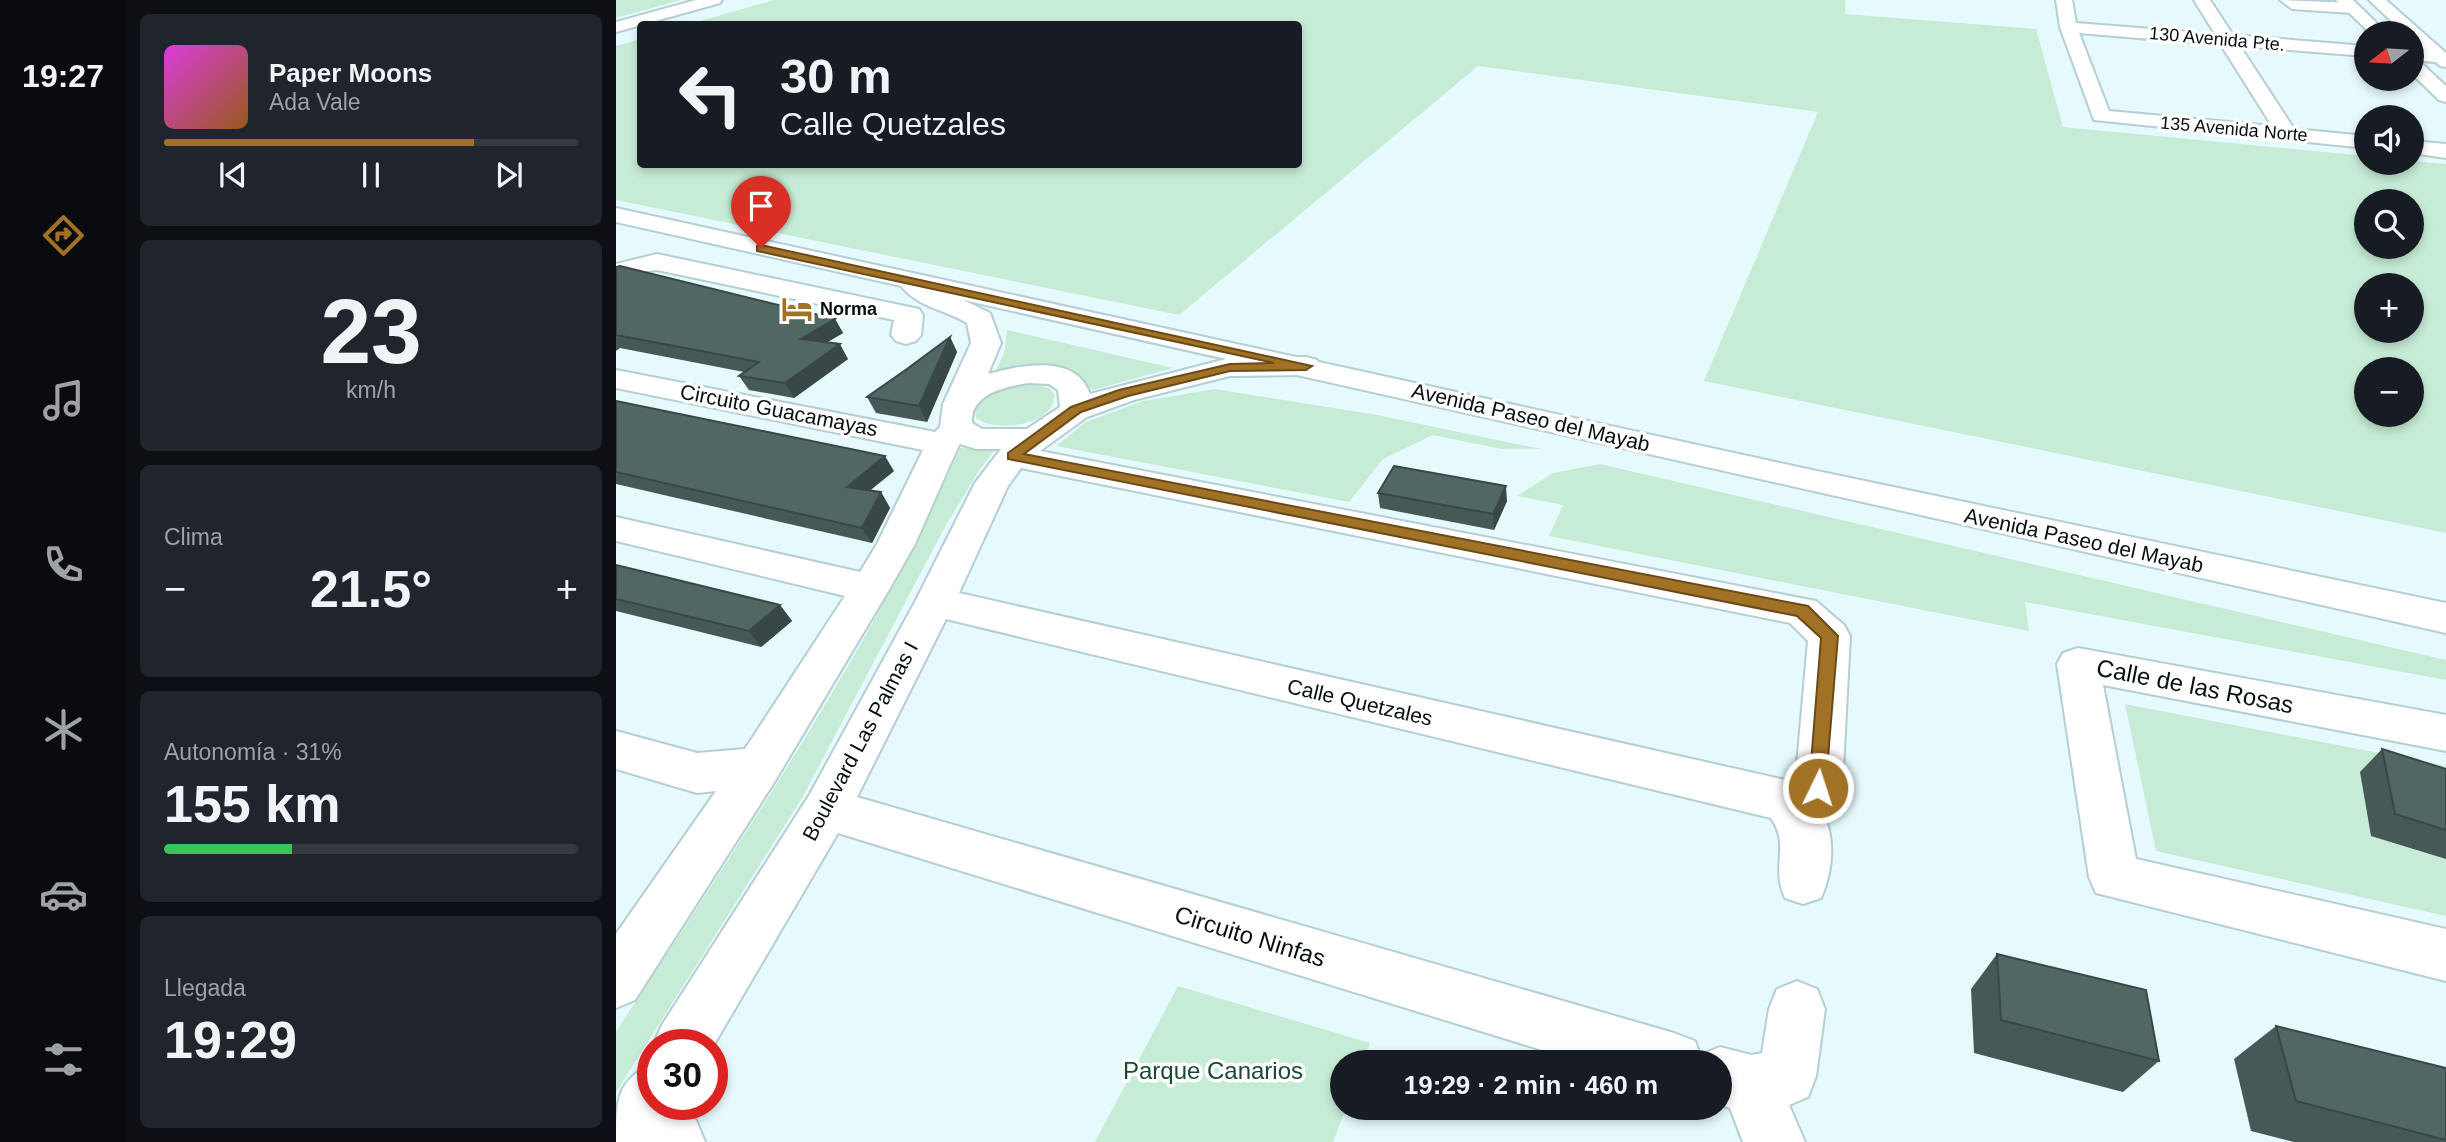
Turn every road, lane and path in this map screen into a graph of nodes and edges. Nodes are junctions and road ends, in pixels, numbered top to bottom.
1 (2063, 0) edge
2 (2202, 0) edge
3 (2288, 0) edge
4 (2377, 0) edge
5 (722, 2) edge
6 (2348, 4) edge
7 (641, 21) edge
8 (665, 21) edge
9 (2366, 21) edge
10 (637, 22) edge
11 (616, 27) edge
12 (2068, 27) junction
13 (637, 30) edge
14 (616, 36) edge
15 (2227, 40) junction
16 (2354, 50) edge
17 (2424, 56) edge
18 (2444, 59) edge
19 (2424, 75) edge
20 (2446, 96) edge
21 (2286, 133) junction
22 (2354, 141) edge
23 (2424, 148) edge
24 (2446, 150) edge
25 (616, 215) edge
26 (616, 274) edge
27 (912, 283) junction
28 (906, 335) dead end
29 (1306, 366) junction
30 (616, 379) edge
31 (1076, 410) junction
32 (953, 423) junction
33 (1024, 448) junction
34 (616, 528) edge
35 (870, 588) junction
36 (934, 602) junction
37 (2446, 618) edge
38 (2446, 733) edge
39 (616, 750) edge
40 (759, 767) junction
41 (1786, 801) junction
42 (827, 809) junction
43 (1803, 881) dead end
44 (2446, 955) edge
45 (616, 981) edge
46 (1797, 1010) dead end
47 (692, 1029) edge
48 (1634, 1050) edge
49 (1736, 1081) edge
50 (1774, 1142) edge

1 - 12 street
2 - 15 street
3 - 6 street
4 - 18 street
5 - 7 street
5 - 8 street
6 - 9 street
10 - 11 street
12 - 15 street, 130 Avenida Pte.
12 - 21 street, 135 Avenida Norte
13 - 14 street
15 - 16 street, 130 Avenida Pte.
15 - 21 street
17 - 18 street
19 - 20 street
21 - 22 street, 135 Avenida Norte
23 - 24 street
25 - 27 street, Avenida Paseo del Mayab
26 - 28 street
27 - 29 street, Avenida Paseo del Mayab
27 - 32 street
29 - 31 street, Boulevard Las Palmas I
29 - 37 street, Avenida Paseo del Mayab
30 - 32 street, Circuito Guacamayas
31 - 32 street
31 - 33 street, Boulevard Las Palmas I
32 - 33 street, Circuito Guacamayas
32 - 35 street
33 - 36 street, Boulevard Las Palmas I
33 - 41 street
34 - 35 street
35 - 40 street
36 - 41 street, Calle Quetzales
36 - 42 street, Boulevard Las Palmas I
38 - 44 street, Calle de las Rosas
39 - 40 street
40 - 45 street
41 - 43 street
42 - 47 street, Boulevard Las Palmas I
42 - 48 street, Circuito Ninfas
46 - 49 street
49 - 50 street

